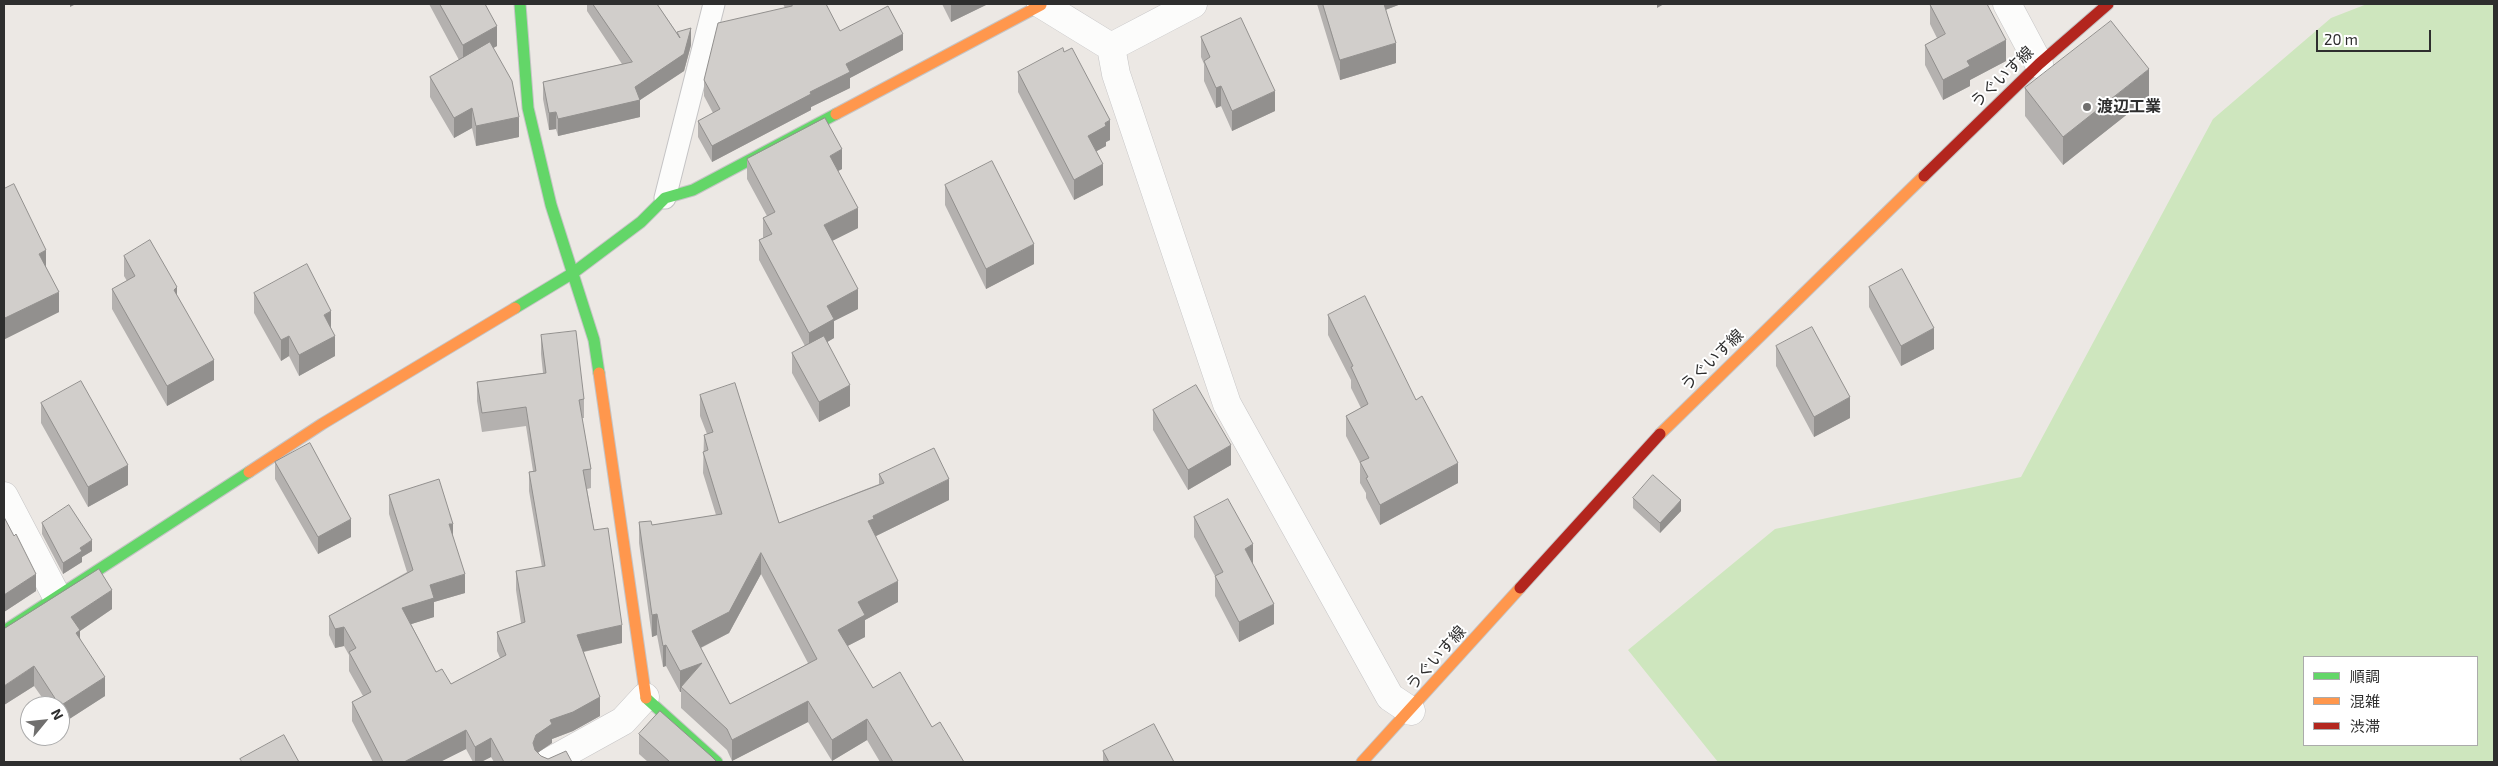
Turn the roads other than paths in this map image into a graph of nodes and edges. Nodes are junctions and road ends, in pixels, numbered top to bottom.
1 (520, 4) edge
2 (714, 4) edge
3 (1041, 4) edge
4 (1192, 4) edge
5 (2007, 4) edge
6 (2108, 4) edge
7 (1111, 47) junction
8 (2039, 64) junction
9 (664, 198) junction
10 (573, 273) junction
11 (4, 496) edge
12 (56, 595) junction
13 (4, 631) edge
14 (645, 697) junction
15 (1411, 711) junction
16 (549, 762) edge
17 (716, 762) edge
18 (1362, 762) edge

1 - 10 street
2 - 9 lane
3 - 7 street
3 - 9 street
4 - 7 street
5 - 8 street
6 - 8 street, うぐいす線
7 - 15 street
8 - 15 street, うぐいす線
9 - 10 street
10 - 12 street
10 - 14 street
11 - 12 street
12 - 13 street
14 - 16 street
14 - 17 street
15 - 18 street, うぐいす線

